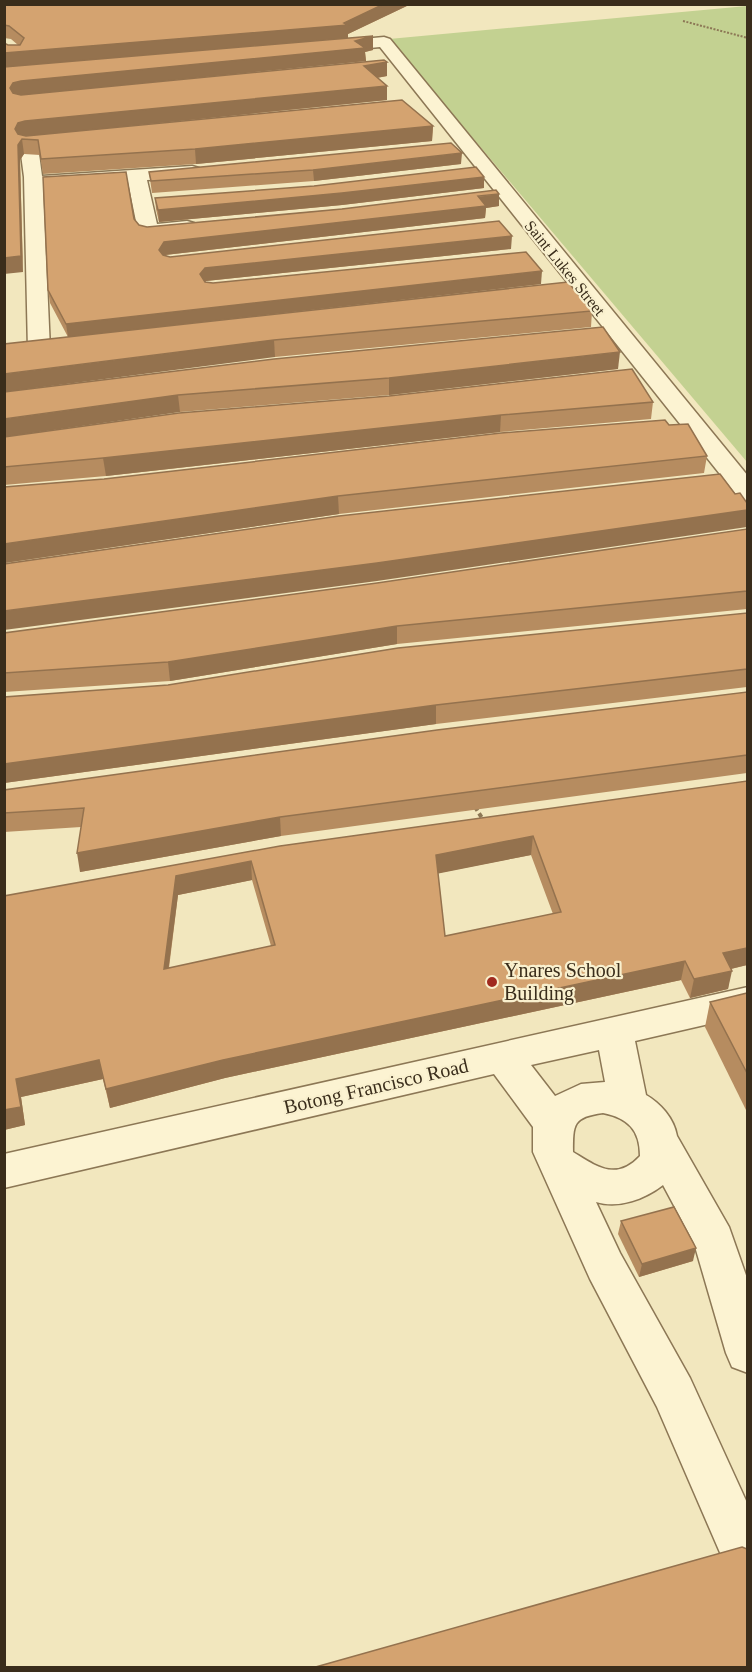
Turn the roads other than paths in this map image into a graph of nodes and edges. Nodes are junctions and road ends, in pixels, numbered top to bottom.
1 (314, 48) edge
2 (402, 65) junction
3 (380, 67) edge
4 (416, 82) junction
5 (393, 85) dead end
6 (433, 103) junction
7 (409, 105) edge
8 (28, 107) edge
9 (450, 124) junction
10 (427, 126) edge
11 (466, 145) junction
12 (443, 147) edge
13 (486, 169) junction
14 (214, 171) edge
15 (463, 171) edge
16 (137, 177) junction
17 (32, 182) junction
18 (505, 193) junction
19 (482, 196) edge
20 (164, 200) edge
21 (141, 202) junction
22 (528, 222) junction
23 (504, 224) edge
24 (205, 226) edge
25 (553, 253) junction
26 (530, 256) edge
27 (580, 288) junction
28 (557, 290) edge
29 (618, 333) junction
30 (594, 335) edge
31 (62, 347) edge
32 (39, 350) junction
33 (16, 352) edge
34 (651, 374) junction
35 (627, 377) edge
36 (733, 485) edge
37 (747, 1002) edge
38 (614, 1032) junction
39 (502, 1057) junction
40 (628, 1103) junction
41 (661, 1143) junction
42 (557, 1144) junction
43 (4, 1171) edge
44 (747, 1353) edge
45 (747, 1561) edge

1 - 2 street, Saint Lukes Street
2 - 3 street
2 - 4 street, Saint Lukes Street
4 - 5 street
4 - 6 street, Saint Lukes Street
6 - 7 street
6 - 9 street, Saint Lukes Street
8 - 17 street
9 - 10 street
9 - 11 street, Saint Lukes Street
11 - 12 street
11 - 13 street, Saint Lukes Street
13 - 15 street
13 - 18 street, Saint Lukes Street
14 - 16 street
16 - 17 street
16 - 21 street
17 - 32 street
18 - 19 street
18 - 22 street, Saint Lukes Street
20 - 21 street
21 - 24 street
22 - 23 street
22 - 25 street, Saint Lukes Street
25 - 26 street
25 - 27 street, Saint Lukes Street
27 - 28 street
27 - 29 street, Saint Lukes Street
29 - 30 street
29 - 34 street, Saint Lukes Street
31 - 32 street
32 - 33 street
34 - 35 street
34 - 36 street, Saint Lukes Street
37 - 38 street, Botong Francisco Road
38 - 39 street, Botong Francisco Road
38 - 40 street
39 - 42 street
39 - 43 street, Botong Francisco Road
40 - 41 street
40 - 42 street
41 - 42 street
41 - 44 street
42 - 45 street

